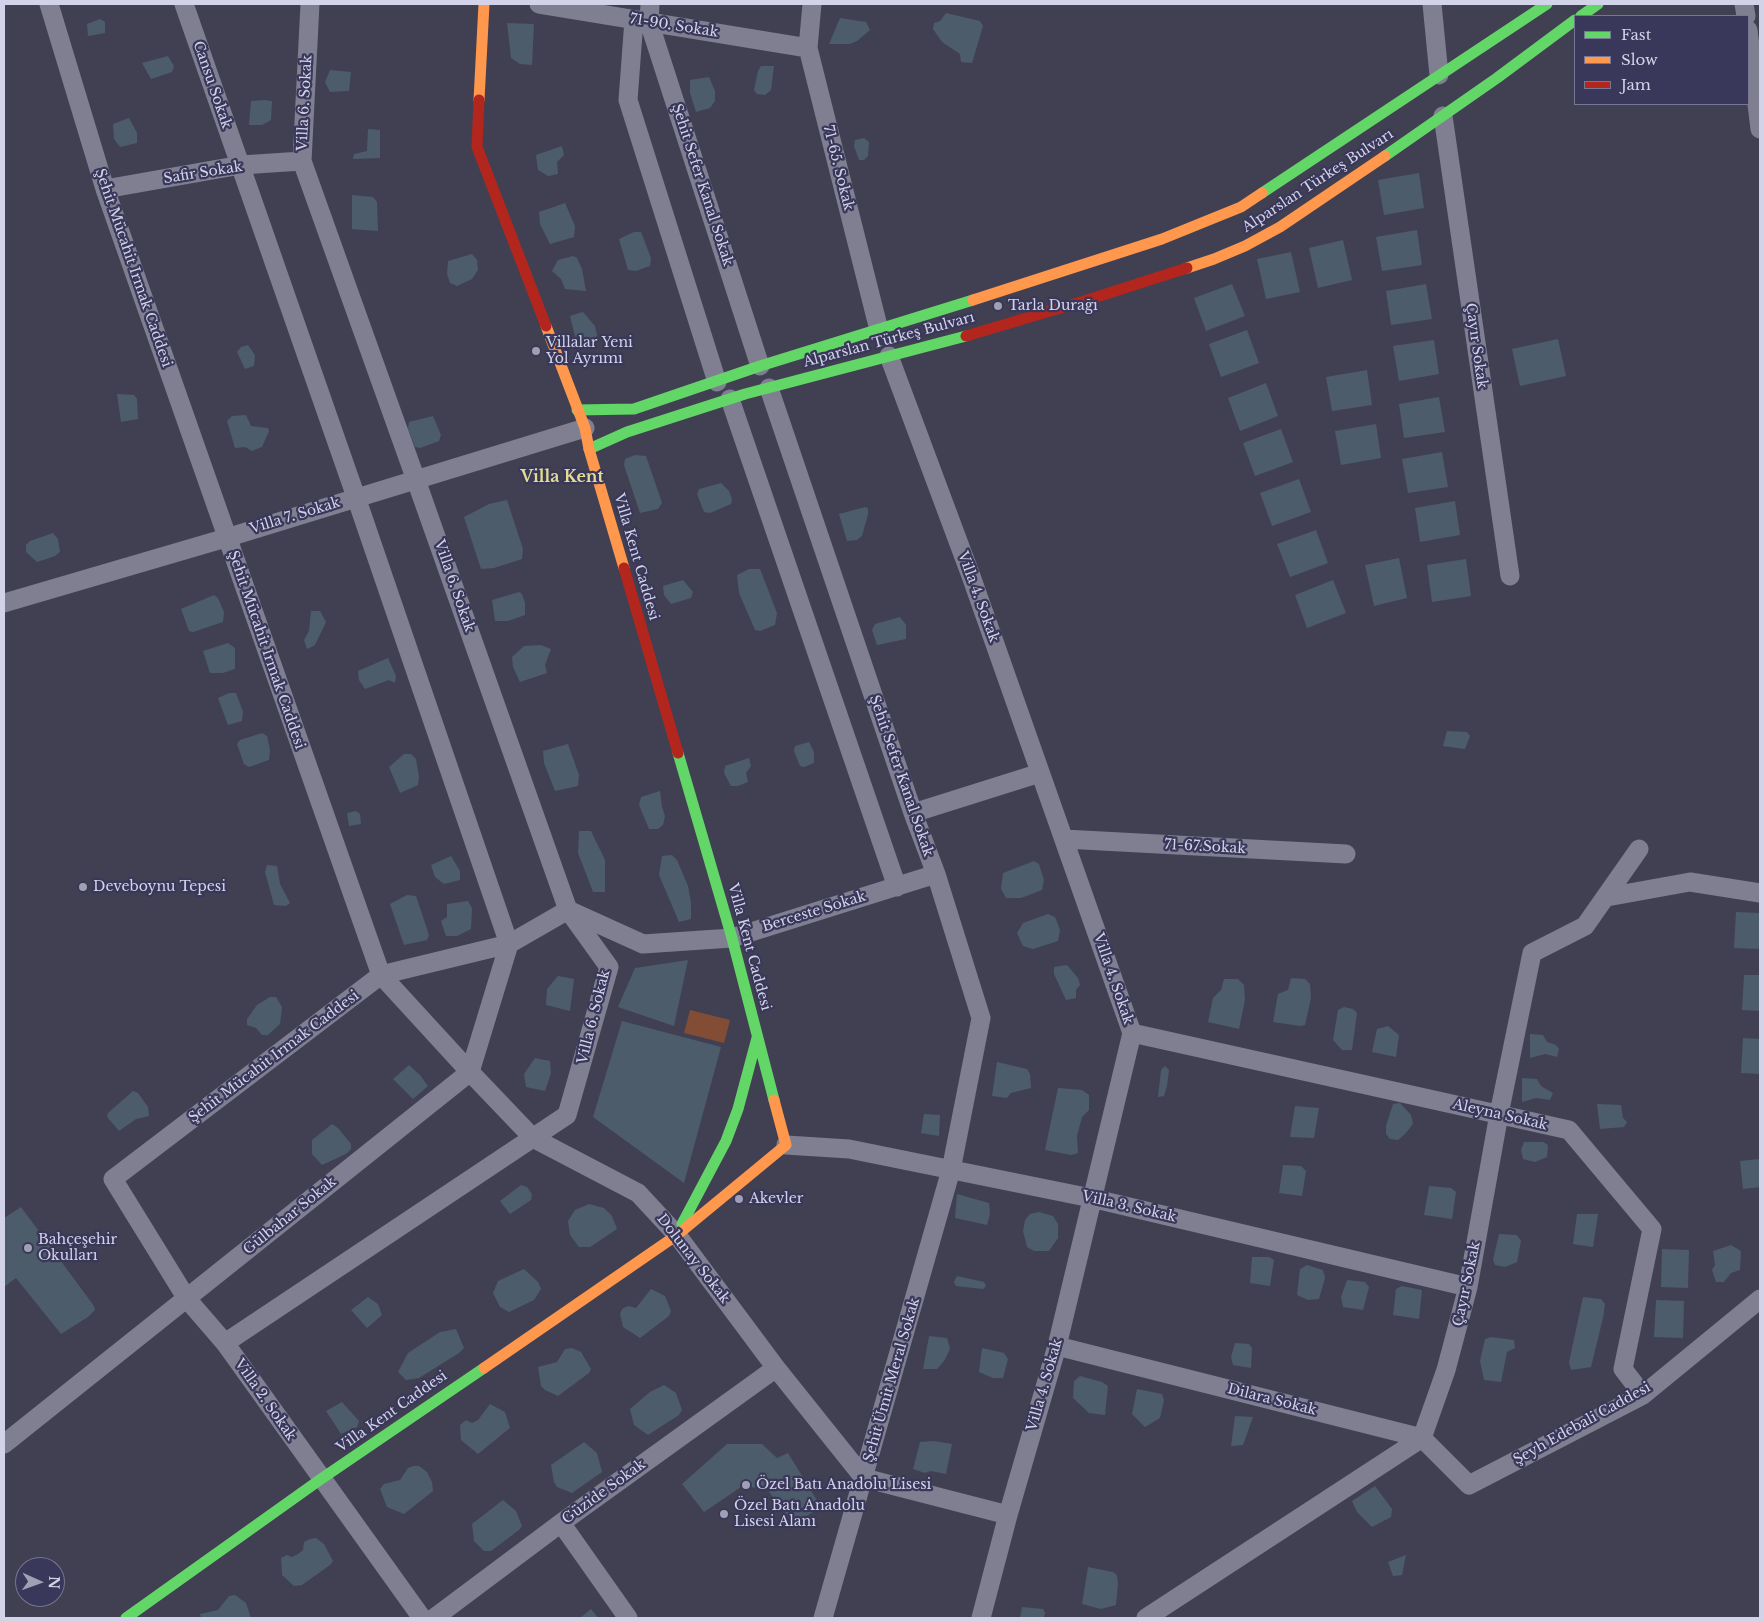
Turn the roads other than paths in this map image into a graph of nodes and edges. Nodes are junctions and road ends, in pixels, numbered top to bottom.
1 (49, 4) edge
2 (184, 4) edge
3 (310, 4) edge
4 (484, 4) edge
5 (539, 4) edge
6 (812, 4) edge
7 (1432, 4) edge
8 (1547, 4) edge
9 (1598, 4) edge
10 (644, 15) edge
11 (1582, 15) edge
12 (1574, 21) edge
13 (1749, 38) edge
14 (808, 48) junction
15 (1439, 75) junction
16 (1442, 116) junction
17 (1760, 129) edge
18 (302, 161) junction
19 (241, 166) junction
20 (105, 189) junction
21 (879, 330) junction
22 (889, 356) junction
23 (760, 366) junction
24 (717, 382) junction
25 (769, 388) junction
26 (730, 399) junction
27 (577, 410) junction
28 (585, 428) junction
29 (589, 449) junction
30 (416, 480) junction
31 (356, 497) junction
32 (226, 538) junction
33 (1510, 576) dead end
34 (4, 603) edge
35 (1040, 773) junction
36 (912, 813) junction
37 (1064, 839) junction
38 (1639, 849) dead end
39 (1346, 854) dead end
40 (936, 874) junction
41 (898, 887) junction
42 (1760, 893) edge
43 (1607, 897) junction
44 (568, 910) junction
45 (732, 938) junction
46 (509, 944) junction
47 (381, 975) junction
48 (1132, 1033) junction
49 (757, 1036) junction
50 (470, 1072) junction
51 (1498, 1114) junction
52 (533, 1138) junction
53 (786, 1145) junction
54 (951, 1170) junction
55 (113, 1179) joint
56 (1092, 1198) junction
57 (677, 1234) junction
58 (1468, 1287) junction
59 (187, 1299) junction
60 (1760, 1299) edge
61 (224, 1343) junction
62 (1056, 1346) junction
63 (776, 1368) junction
64 (1643, 1394) junction
65 (1422, 1438) junction
66 (4, 1444) edge
67 (864, 1478) junction
68 (321, 1479) junction
69 (1008, 1516) junction
70 (561, 1523) junction
71 (126, 1618) edge
72 (422, 1618) edge
73 (434, 1618) edge
74 (628, 1618) edge
75 (823, 1618) edge
76 (981, 1618) edge
77 (1146, 1618) edge

1 - 20 street, Şehit Mücahit Irmak Caddesi
2 - 19 street, Cansu Sokak
3 - 18 street, Villa 6. Sokak
4 - 27 street, Villa Kent Caddesi
5 - 10 street, 71-90. Sokak
6 - 14 street, 71-65. Sokak
7 - 15 street
8 - 15 street, Alparslan Türkeş Bulvarı
9 - 11 street
10 - 14 street, 71-90. Sokak
10 - 23 street, Şehit Sefer Kanal Sokak
10 - 24 street
12 - 16 street, Alparslan Türkeş Bulvarı
13 - 17 street
14 - 21 street, 71-65. Sokak
15 - 21 street, Alparslan Türkeş Bulvarı
16 - 22 street, Alparslan Türkeş Bulvarı
16 - 33 street, Çayır Sokak
18 - 19 street, Safir Sokak
18 - 30 street, Villa 6. Sokak
19 - 20 street, Safir Sokak
19 - 31 street
20 - 32 street, Şehit Mücahit Irmak Caddesi
21 - 23 street, Alparslan Türkeş Bulvarı
22 - 25 street, Alparslan Türkeş Bulvarı
22 - 35 street, Villa 4. Sokak
23 - 24 street, Alparslan Türkeş Bulvarı
24 - 27 street, Alparslan Türkeş Bulvarı
25 - 26 street, Alparslan Türkeş Bulvarı
25 - 36 street, Şehit Sefer Kanal Sokak
26 - 29 street, Alparslan Türkeş Bulvarı
26 - 41 street
27 - 28 street, Villa Kent Caddesi
28 - 29 street, Villa Kent Caddesi
28 - 30 street, Villa 7. Sokak
29 - 45 street, Villa Kent Caddesi
30 - 31 street, Villa 7. Sokak
30 - 44 street, Villa 6. Sokak
31 - 32 street, Villa 7. Sokak
31 - 46 street
32 - 34 street, Villa 7. Sokak
32 - 47 street, Şehit Mücahit Irmak Caddesi
35 - 36 street
35 - 37 street, Villa 4. Sokak
36 - 40 street, Şehit Sefer Kanal Sokak
37 - 39 street, 71-67.Sokak
37 - 48 street, Villa 4. Sokak
38 - 43 street, Çayır Sokak
40 - 41 street, Berceste Sokak
40 - 54 street, Şehit Sefer Kanal Sokak
41 - 45 street, Berceste Sokak
42 - 43 street
43 - 51 street, Çayır Sokak
44 - 45 street, Berceste Sokak
44 - 46 street
44 - 52 street, Villa 6. Sokak
45 - 49 street, Villa Kent Caddesi
46 - 47 street
46 - 50 street
47 - 50 street, Dolunay Sokak
47 - 55 street, Şehit Mücahit Irmak Caddesi
48 - 51 street, Aleyna Sokak
48 - 56 street, Villa 4. Sokak
49 - 53 street, Villa Kent Caddesi
49 - 57 street, Villa Kent Caddesi
50 - 52 street, Dolunay Sokak
50 - 59 street, Gülbahar Sokak
51 - 58 street, Çayır Sokak
51 - 64 street, Aleyna Sokak
52 - 57 street, Dolunay Sokak
52 - 61 street
53 - 54 street, Villa 3. Sokak
53 - 57 street, Villa Kent Caddesi
54 - 56 street, Villa 3. Sokak
54 - 67 street, Şehit Ümit Meral Sokak
55 - 59 street, Villa 2. Sokak
56 - 58 street, Villa 3. Sokak
56 - 62 street, Villa 4. Sokak
57 - 63 street, Dolunay Sokak
57 - 68 street, Villa Kent Caddesi
58 - 65 street, Çayır Sokak
59 - 61 street, Villa 2. Sokak
59 - 66 street, Gülbahar Sokak
60 - 64 street, Şeyh Edebali Caddesi
61 - 68 street, Villa 2. Sokak
62 - 65 street, Dilara Sokak
62 - 69 street, Villa 4. Sokak
63 - 67 street, Dolunay Sokak
63 - 70 street, Güzide Sokak
64 - 65 street, Şeyh Edebali Caddesi
65 - 77 street
67 - 69 street
67 - 75 street, Şehit Ümit Meral Sokak
68 - 71 street, Villa Kent Caddesi
68 - 72 street, Villa 2. Sokak
69 - 76 street, Villa 4. Sokak
70 - 73 street, Güzide Sokak
70 - 74 street

